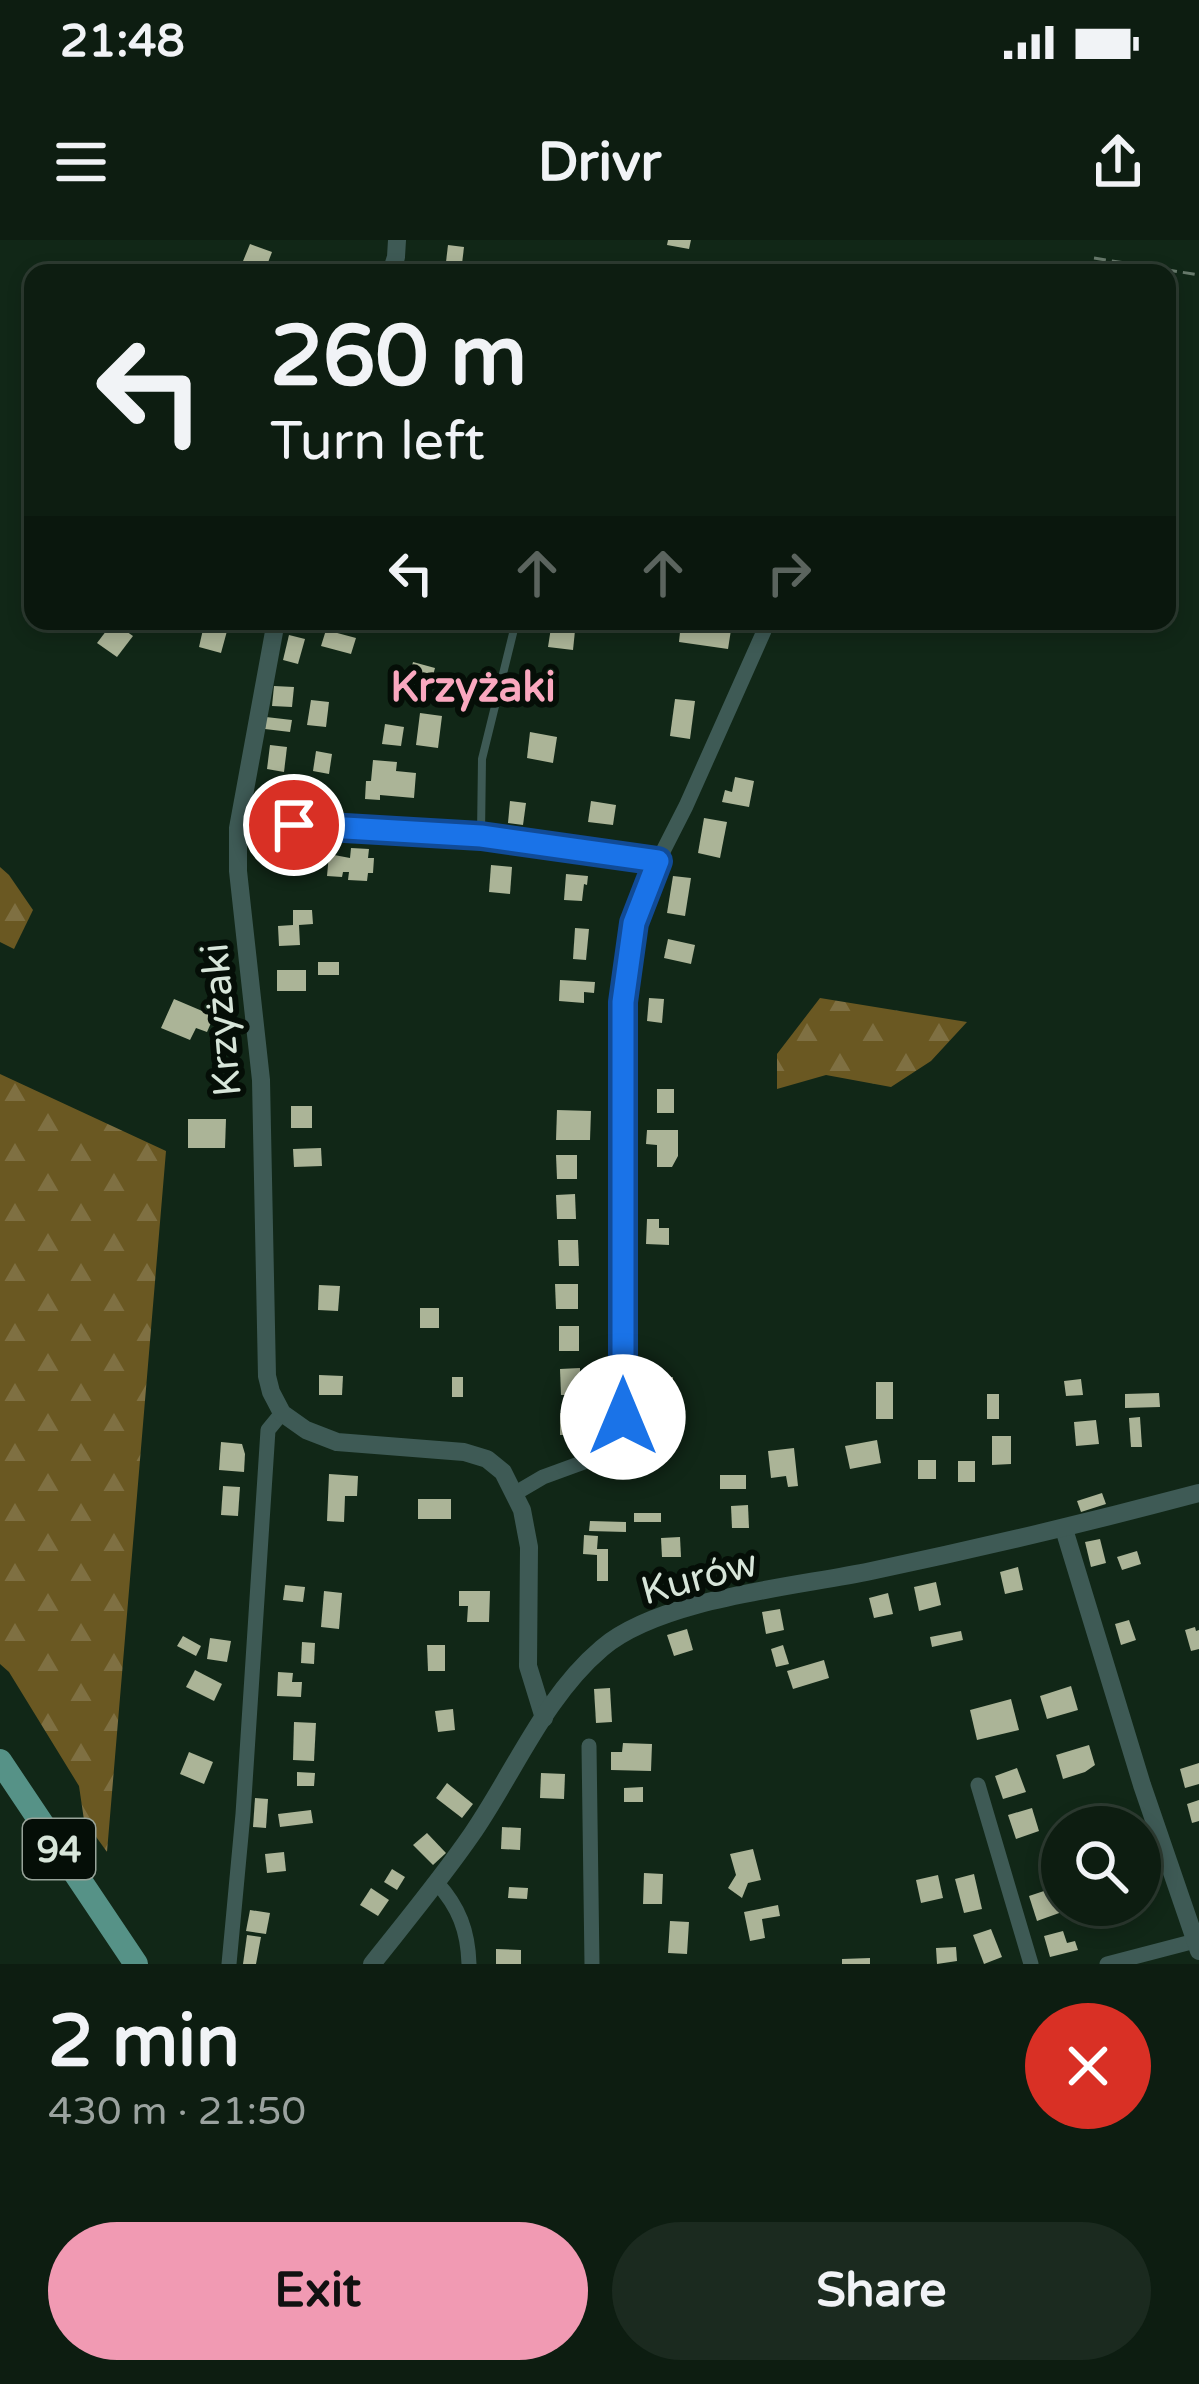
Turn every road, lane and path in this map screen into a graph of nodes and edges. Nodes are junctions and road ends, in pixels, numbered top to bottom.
1 (1094, 258) dead end
2 (1131, 264) edge
3 (274, 630) edge
4 (514, 630) edge
5 (764, 631) dead end
6 (294, 825) dead end
7 (481, 836) junction
8 (658, 861) junction
9 (282, 1413) junction
10 (1199, 1492) edge
11 (514, 1494) junction
12 (1064, 1528) junction
13 (536, 1686) junction
14 (562, 1693) junction
15 (544, 1718) junction
16 (589, 1746) dead end
17 (0, 1761) edge
18 (978, 1785) dead end
19 (437, 1883) junction
20 (1198, 1944) edge
21 (136, 1964) edge
22 (230, 1964) edge
23 (372, 1964) edge
24 (469, 1964) edge
25 (592, 1964) edge
26 (1031, 1964) edge
27 (1107, 1964) edge

1 - 2 path
3 - 9 street, Krzyżaki
4 - 7 lane
5 - 8 street
6 - 7 lane
7 - 8 lane
8 - 11 street
9 - 11 street
9 - 22 street
10 - 12 street, Kurów
11 - 13 street
12 - 14 street, Kurów
12 - 20 street
13 - 14 street
13 - 15 street
14 - 15 street, Kurów
15 - 19 street, Kurów
16 - 25 street
17 - 21 main road, 94
18 - 26 street
19 - 23 street, Kurów
19 - 24 street
20 - 27 street

